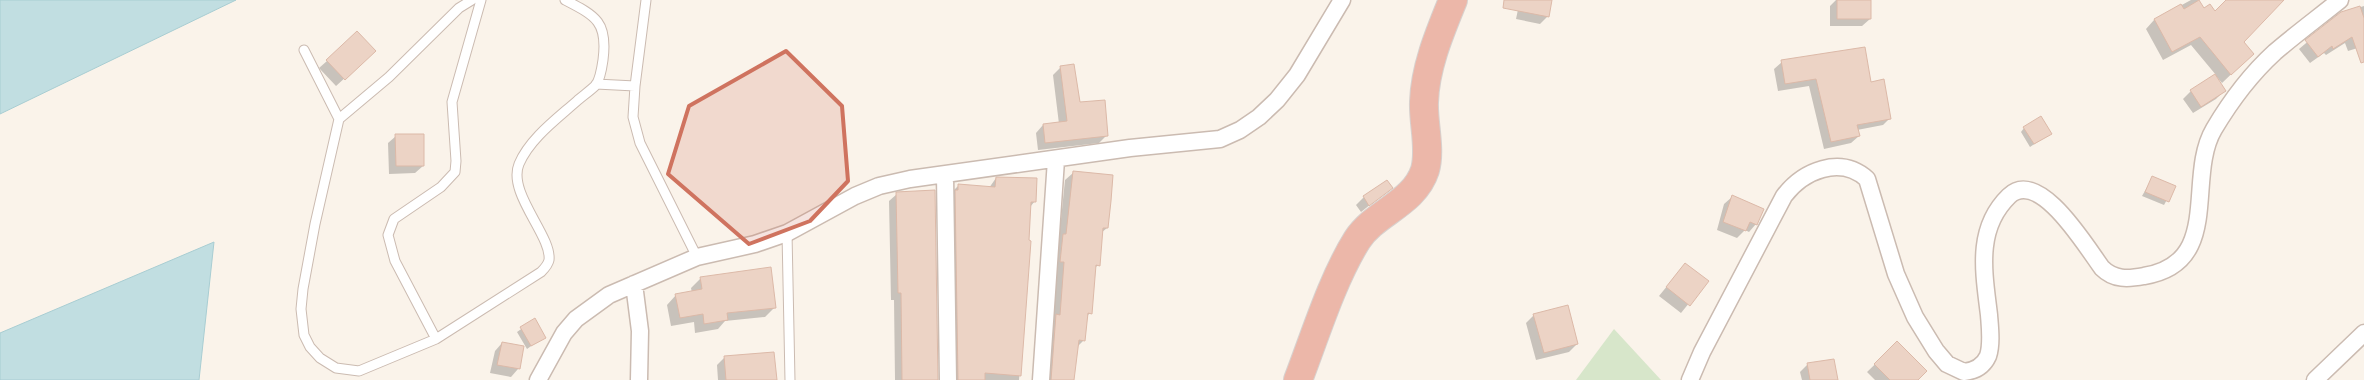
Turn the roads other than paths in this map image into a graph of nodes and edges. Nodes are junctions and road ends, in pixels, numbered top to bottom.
1 (472, 0) edge
2 (481, 0) edge
3 (565, 0) edge
4 (646, 0) edge
5 (1342, 0) edge
6 (1453, 0) edge
7 (2340, 0) edge
8 (304, 50) dead end
9 (596, 84) junction
10 (635, 86) junction
11 (339, 119) junction
12 (1056, 160) junction
13 (945, 175) junction
14 (787, 233) junction
15 (697, 258) junction
16 (634, 284) junction
17 (2364, 333) edge
18 (436, 339) junction
19 (538, 380) edge
20 (639, 380) edge
21 (790, 380) edge
22 (948, 380) edge
23 (1041, 380) edge
24 (1298, 380) edge
25 (1690, 380) edge
26 (2315, 380) edge

1 - 11 lane
2 - 18 lane
3 - 9 lane
4 - 10 lane
5 - 12 street
6 - 24 highway
7 - 25 street
8 - 11 lane
9 - 10 lane
9 - 18 lane
10 - 15 lane
11 - 18 lane
12 - 13 street
12 - 23 street
13 - 14 street
13 - 22 street
14 - 15 street
14 - 21 lane
15 - 16 street
16 - 19 street
16 - 20 street
17 - 26 street

